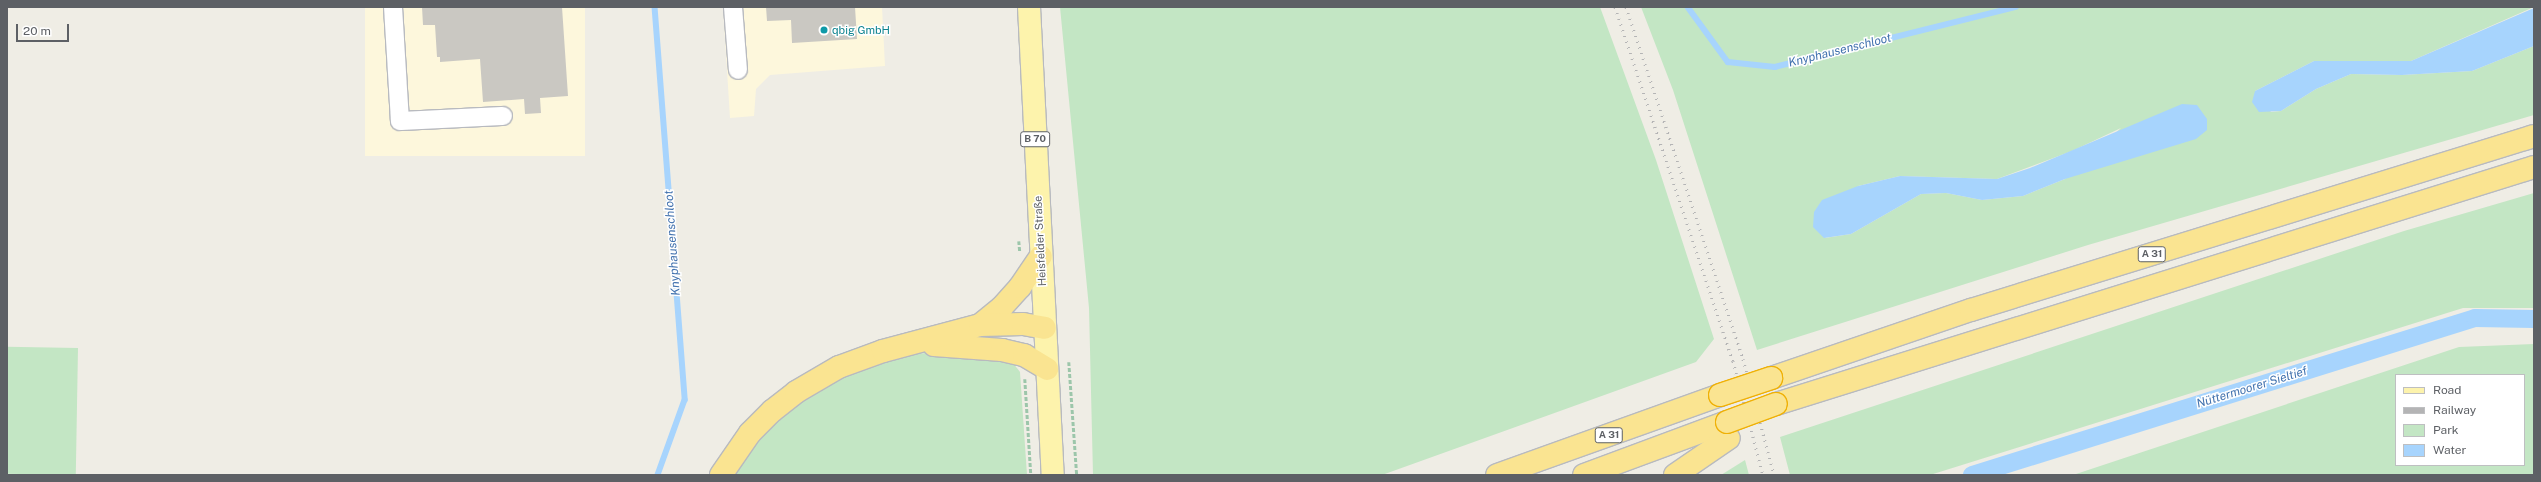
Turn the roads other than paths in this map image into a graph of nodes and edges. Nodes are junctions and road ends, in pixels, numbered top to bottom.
1 (393, 7) edge
2 (733, 7) edge
3 (1029, 7) edge
4 (738, 70) dead end
5 (503, 116) dead end
6 (2534, 136) edge
7 (2534, 167) edge
8 (1041, 256) junction
9 (980, 325) junction
10 (1045, 328) junction
11 (909, 345) junction
12 (1047, 369) junction
13 (1728, 430) junction
14 (721, 475) edge
15 (1053, 475) edge
16 (1497, 475) edge
17 (1584, 475) edge
18 (1676, 475) edge

1 - 5 lane
2 - 4 lane
3 - 8 main road, Heisfelder Straße / B 70
6 - 16 highway, A 31, bridge
7 - 13 highway, A 31, bridge
8 - 9 highway
8 - 10 main road, Heisfelder Straße / B 70
9 - 10 highway
9 - 11 highway
10 - 12 main road, Heisfelder Straße / B 70
11 - 12 highway
11 - 14 highway
12 - 15 main road, Heisfelder Straße / B 70
13 - 17 highway, A 31
13 - 18 highway

